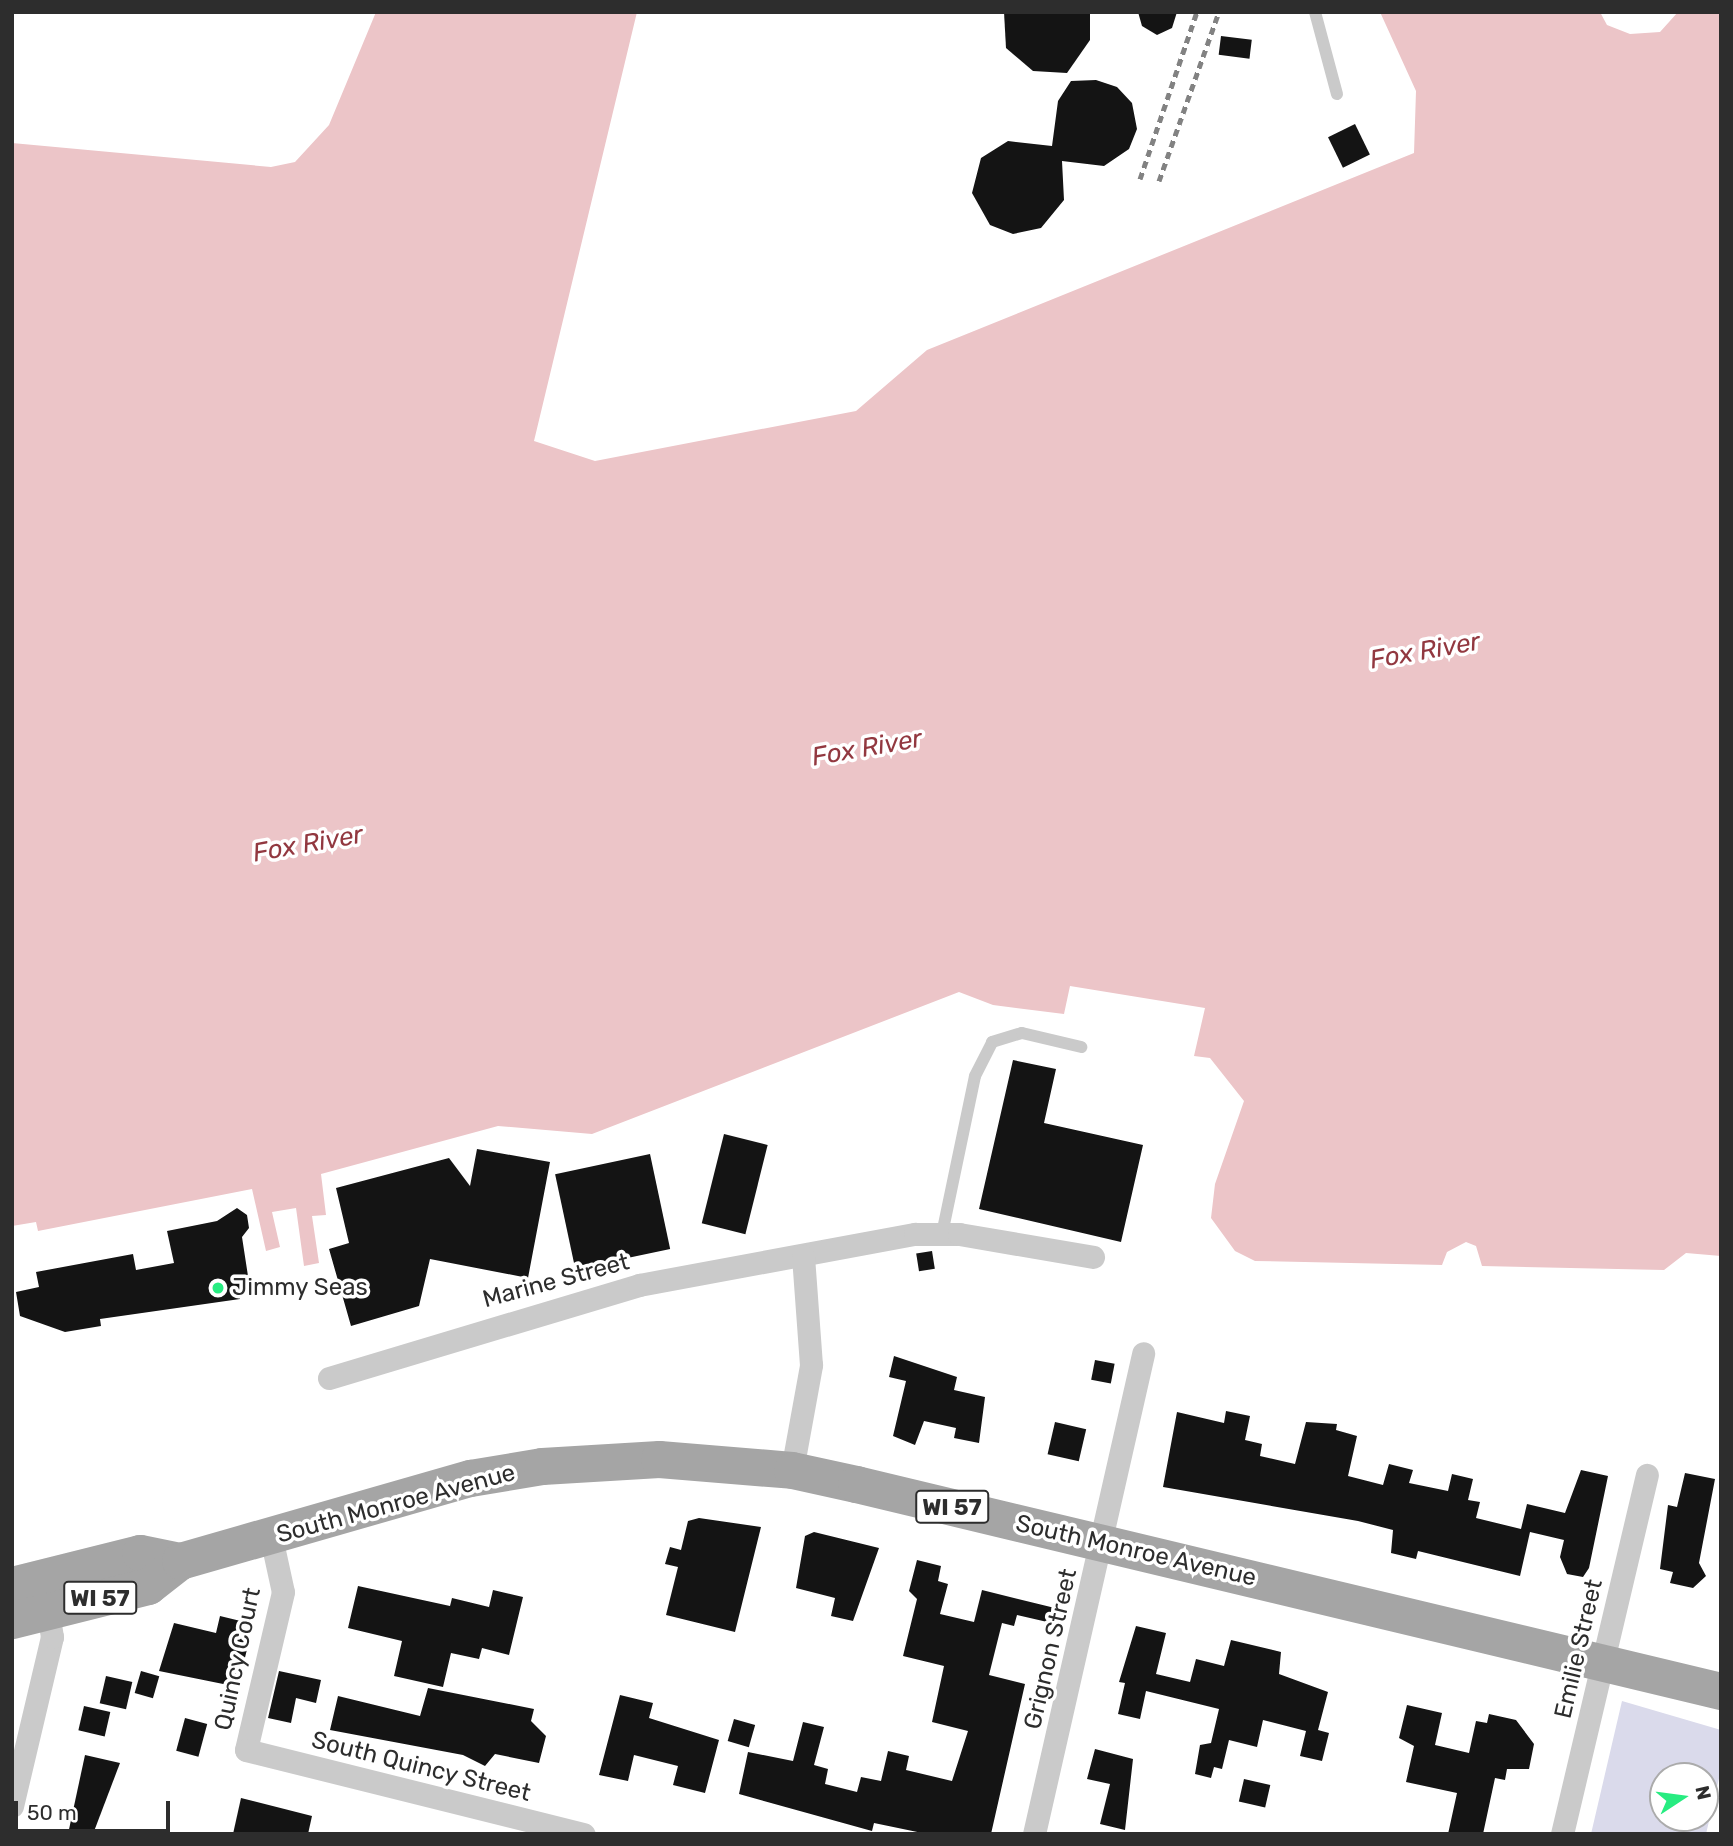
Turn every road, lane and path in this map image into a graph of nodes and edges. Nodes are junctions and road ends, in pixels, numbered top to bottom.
1 (1315, 12) edge
2 (1336, 94) dead end
3 (1081, 1047) dead end
4 (942, 1234) junction
5 (803, 1256) junction
6 (1093, 1257) dead end
7 (1143, 1353) dead end
8 (328, 1378) dead end
9 (792, 1470) junction
10 (1647, 1475) dead end
11 (271, 1537) junction
12 (1102, 1543) junction
13 (34, 1591) edge
14 (12, 1620) edge
15 (1602, 1663) junction
16 (1721, 1691) edge
17 (246, 1750) joint
18 (12, 1806) edge
19 (584, 1834) edge
20 (1034, 1834) edge
21 (1562, 1834) edge

1 - 2 lane
3 - 4 lane
4 - 5 street, Marine Street
4 - 6 street, Marine Street
5 - 8 street, Marine Street
5 - 9 street
7 - 12 street, Grignon Street
9 - 11 main road, South Monroe Avenue / WI 57
9 - 12 main road, South Monroe Avenue / WI 57
10 - 15 street, Emilie Street
11 - 13 main road, South Monroe Avenue / WI 57
11 - 17 street, Quincy Court
12 - 15 main road, South Monroe Avenue / WI 57
12 - 20 street, Grignon Street
13 - 14 main road, South Monroe Avenue / WI 57
13 - 18 street
15 - 16 main road, South Monroe Avenue / WI 57
15 - 21 street, Emilie Street
17 - 19 street, South Quincy Street

